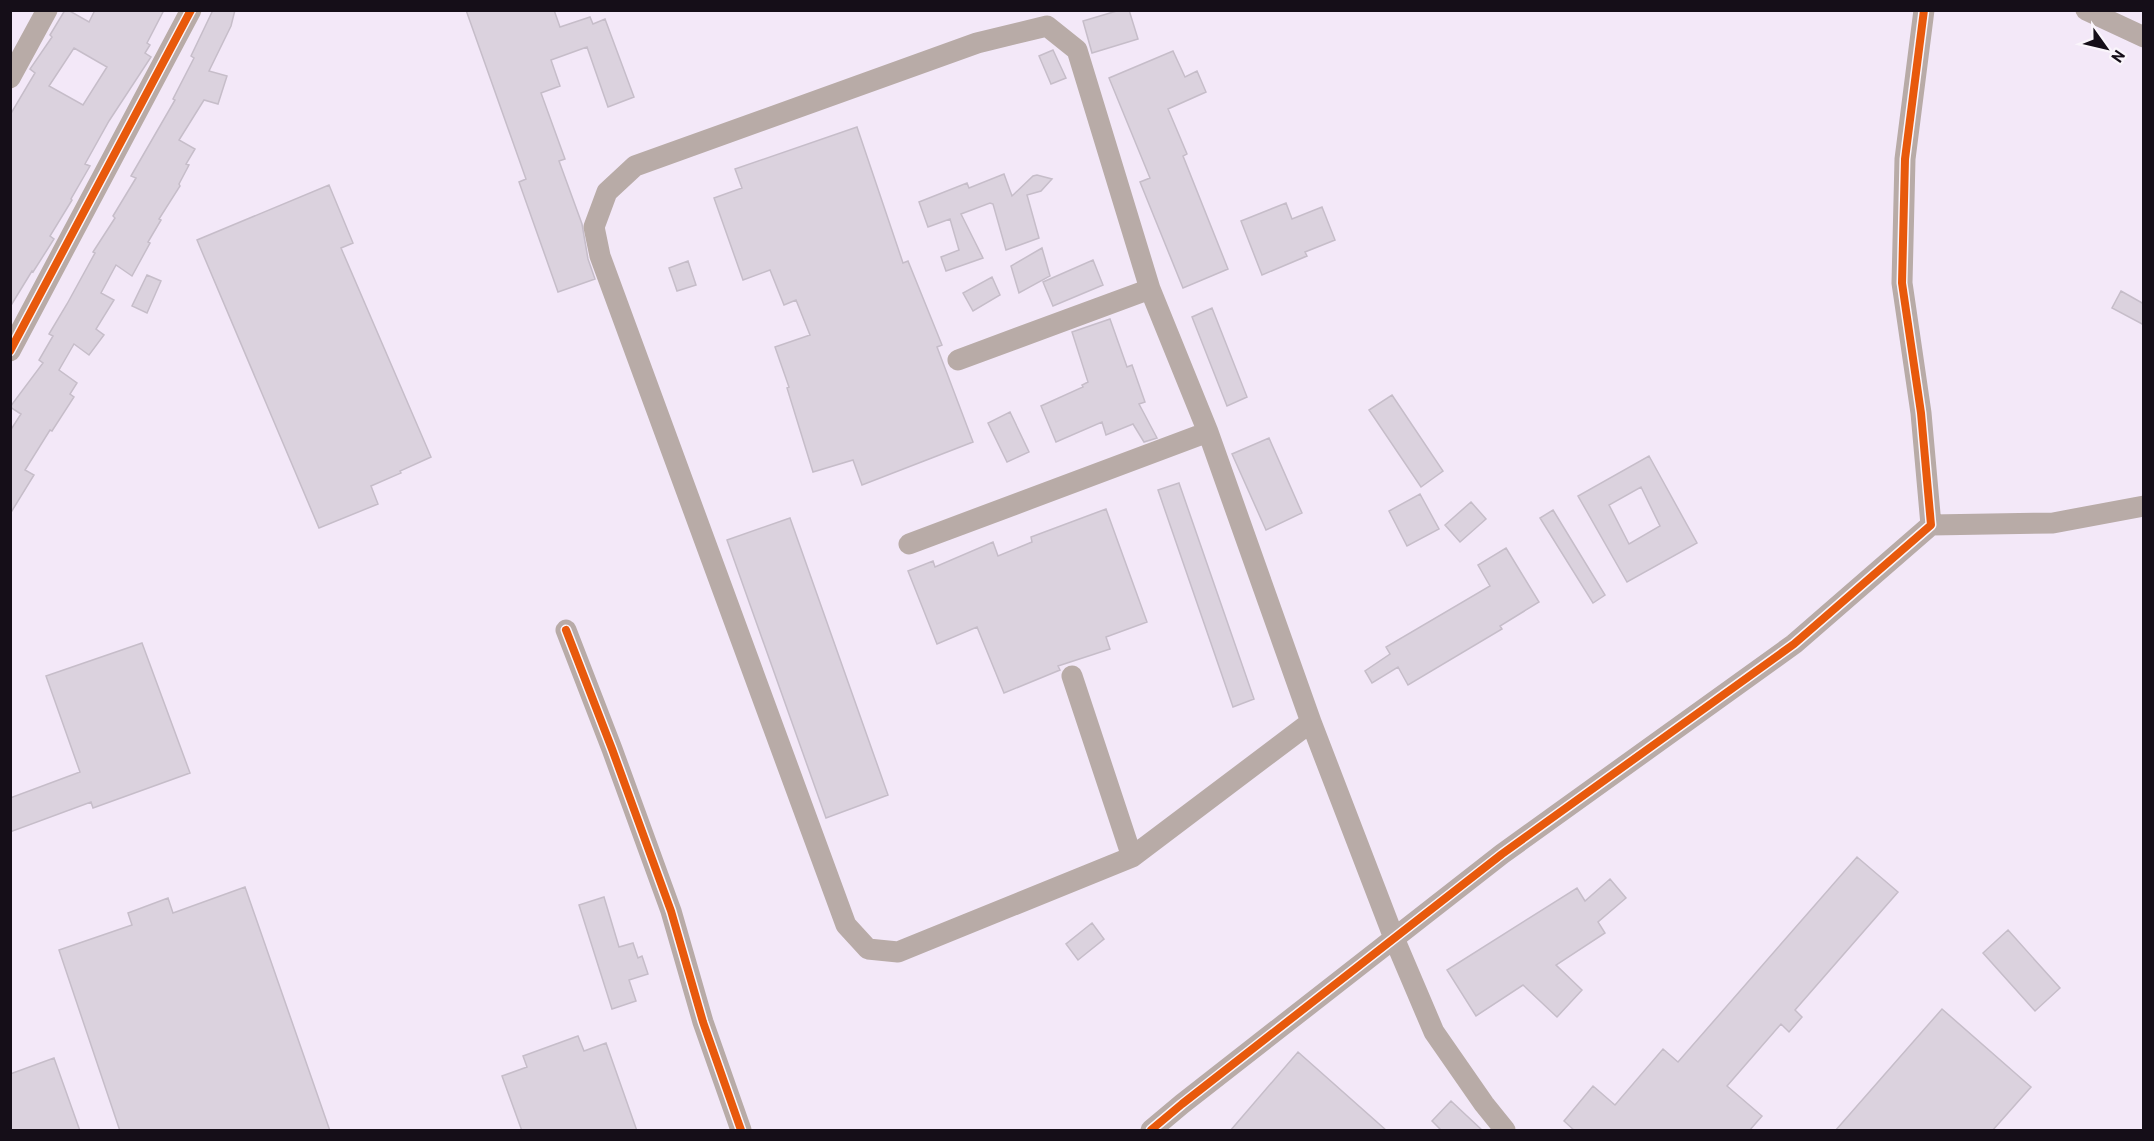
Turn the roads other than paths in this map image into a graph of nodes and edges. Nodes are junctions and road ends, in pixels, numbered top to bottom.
1 (47, 10) edge
2 (191, 10) edge
3 (1924, 10) edge
4 (2086, 10) edge
5 (2144, 38) edge
6 (10, 78) edge
7 (1150, 289) junction
8 (10, 351) edge
9 (958, 360) dead end
10 (1208, 432) junction
11 (2144, 506) edge
12 (1931, 525) junction
13 (909, 544) dead end
14 (566, 630) dead end
15 (1072, 676) dead end
16 (1311, 722) junction
17 (1132, 857) junction
18 (1394, 938) junction
19 (741, 1131) edge
20 (1151, 1131) edge
21 (1505, 1131) edge

1 - 6 street
2 - 8 street
3 - 12 street
4 - 5 street
7 - 9 street
7 - 10 street
7 - 17 street
10 - 13 street
10 - 16 street
11 - 12 street
12 - 18 street
14 - 19 street
15 - 17 street
16 - 17 street
16 - 18 street
18 - 20 street
18 - 21 street

